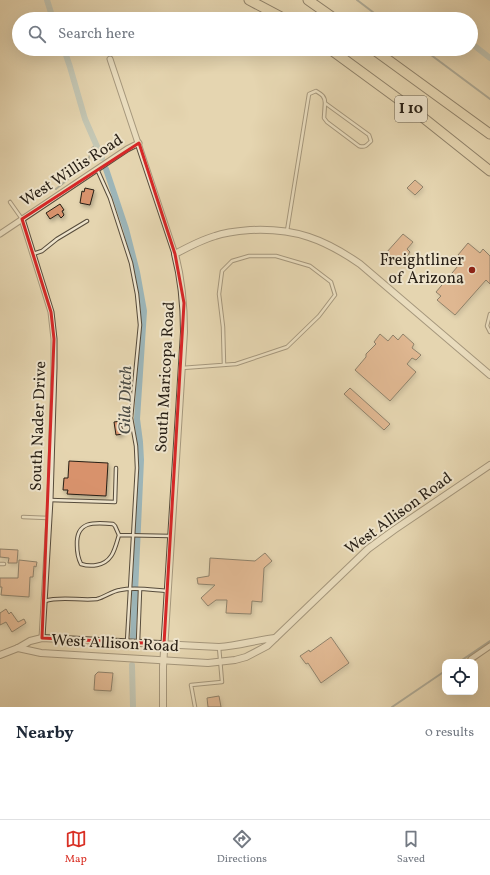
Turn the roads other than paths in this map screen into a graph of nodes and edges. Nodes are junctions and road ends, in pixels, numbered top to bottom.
1 (249, 0) edge
2 (262, 0) edge
3 (309, 0) edge
4 (272, 12) edge
5 (277, 12) edge
6 (327, 12) edge
7 (340, 56) edge
8 (383, 56) edge
9 (110, 59) dead end
10 (325, 103) junction
11 (490, 134) edge
12 (139, 144) junction
13 (97, 169) junction
14 (490, 171) edge
15 (10, 202) dead end
16 (22, 219) junction
17 (87, 222) dead end
18 (287, 231) junction
19 (0, 234) edge
20 (33, 254) junction
21 (176, 254) junction
22 (490, 314) edge
23 (490, 332) edge
24 (224, 365) junction
25 (182, 368) junction
26 (490, 375) edge
27 (490, 465) edge
28 (116, 468) dead end
29 (50, 500) junction
30 (23, 517) dead end
31 (49, 518) junction
32 (119, 535) junction
33 (133, 535) junction
34 (170, 536) junction
35 (0, 564) edge
36 (4, 564) dead end
37 (131, 589) junction
38 (140, 590) junction
39 (167, 591) junction
40 (45, 601) junction
41 (42, 638) junction
42 (275, 638) junction
43 (127, 642) junction
44 (138, 642) junction
45 (164, 644) junction
46 (490, 646) edge
47 (219, 647) junction
48 (18, 648) junction
49 (0, 655) edge
50 (163, 659) junction
51 (471, 659) dead end
52 (220, 662) junction
53 (163, 707) edge
54 (195, 707) edge

1 - 4 highway
2 - 5 highway
3 - 6 highway
7 - 14 highway, I 10
8 - 11 highway, I 10
9 - 12 street, South Maricopa Road
10 - 10 lane
10 - 18 lane
12 - 13 street, West Willis Road
12 - 21 street, South Maricopa Road
13 - 16 street, West Willis Road
13 - 33 lane
15 - 16 lane
16 - 19 street, West Willis Road
16 - 20 street, South Nader Drive
17 - 20 lane
18 - 21 street
18 - 26 street
20 - 29 street, South Nader Drive
21 - 25 street, South Maricopa Road
22 - 23 lane
24 - 24 lane
24 - 25 lane
25 - 34 street, South Maricopa Road
27 - 42 street, West Allison Road
28 - 29 lane
29 - 31 street, South Nader Drive
30 - 31 lane
31 - 40 street, South Nader Drive
32 - 32 lane
32 - 33 lane
33 - 34 lane
33 - 37 lane
34 - 39 street, South Maricopa Road
35 - 36 lane
37 - 38 lane
37 - 40 lane
37 - 43 lane
38 - 39 lane
38 - 44 lane
39 - 45 street, South Maricopa Road
40 - 41 street, South Nader Drive
41 - 43 street, West Allison Road
41 - 48 street, West Allison Road
42 - 47 street, West Allison Road
42 - 52 street, West Allison Road
43 - 44 street, West Allison Road
44 - 45 street, West Allison Road
45 - 47 street, West Allison Road
45 - 50 street, South Maricopa Road
46 - 51 street
47 - 52 lane
48 - 49 street, West Allison Road
48 - 50 street, West Allison Road
50 - 52 street, West Allison Road
50 - 53 street, South Maricopa Road
52 - 54 lane

